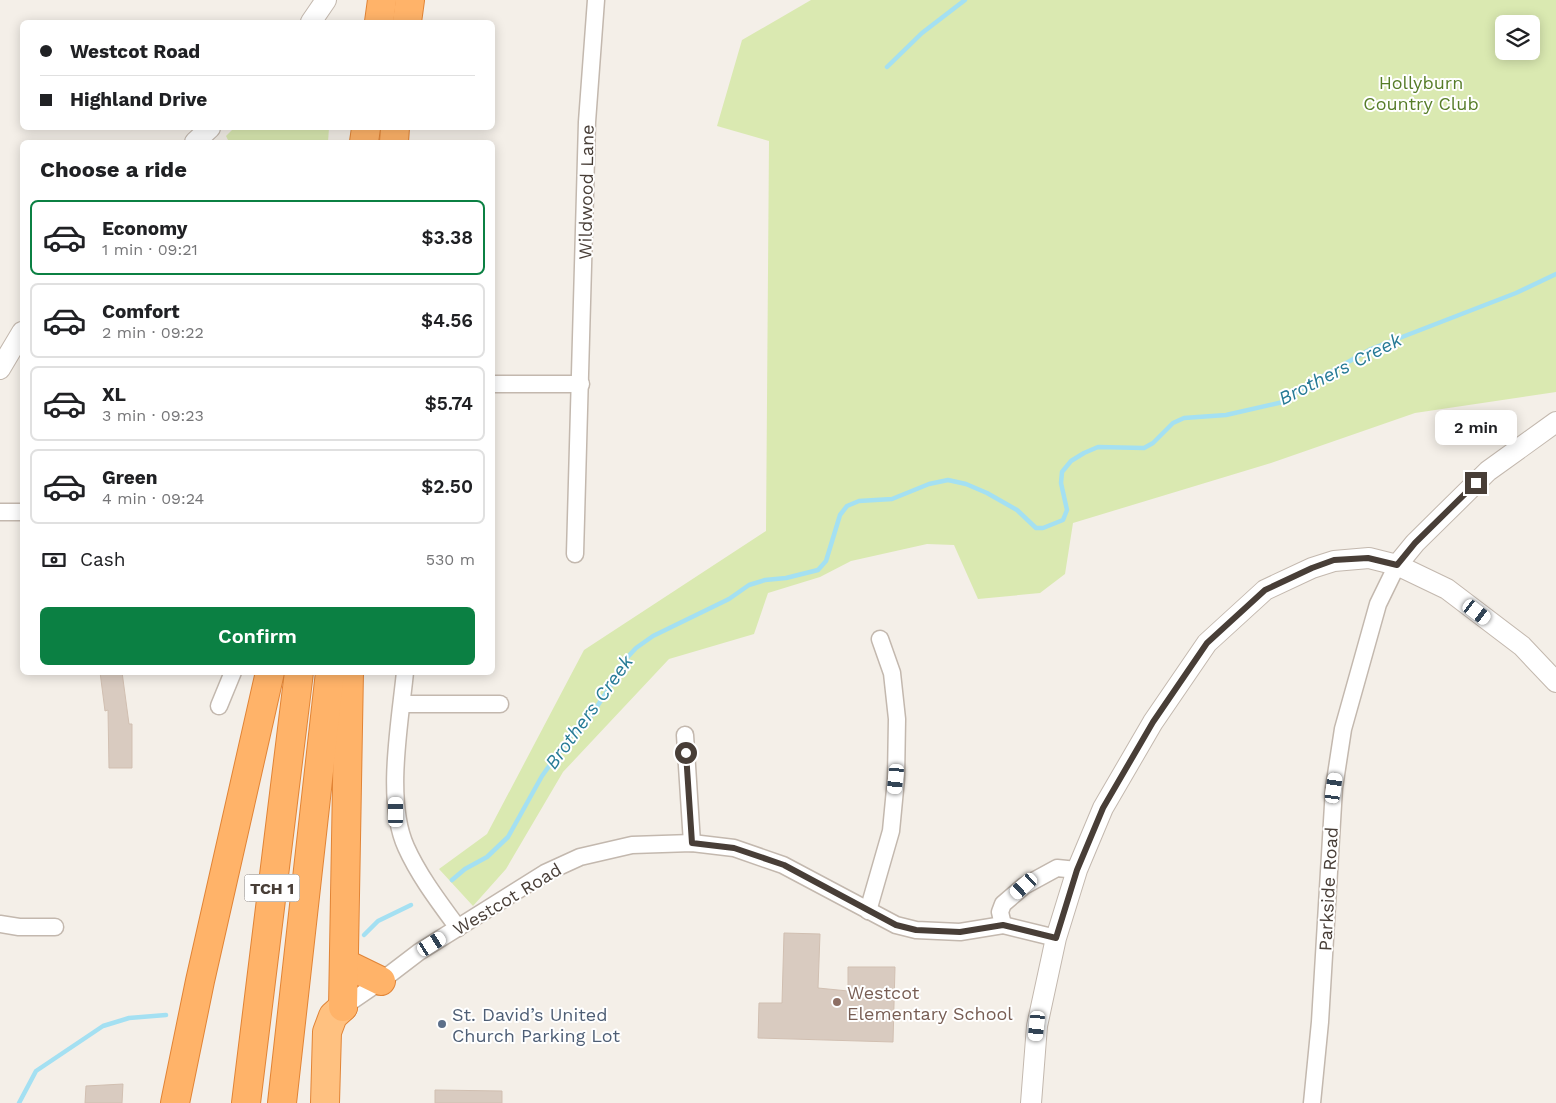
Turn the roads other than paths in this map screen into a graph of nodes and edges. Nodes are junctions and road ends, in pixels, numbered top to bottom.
1 (326, 0) edge
2 (382, 0) edge
3 (410, 0) edge
4 (596, 0) edge
5 (312, 20) edge
6 (379, 20) edge
7 (407, 20) edge
8 (208, 130) edge
9 (197, 140) edge
10 (20, 335) edge
11 (0, 369) edge
12 (495, 384) edge
13 (581, 384) junction
14 (1556, 422) edge
15 (0, 512) edge
16 (20, 512) edge
17 (575, 554) dead end
18 (1397, 565) junction
19 (880, 639) dead end
20 (232, 675) edge
21 (269, 675) edge
22 (299, 675) edge
23 (330, 675) edge
24 (349, 675) edge
25 (405, 675) edge
26 (1556, 682) edge
27 (402, 704) junction
28 (500, 704) dead end
29 (219, 706) dead end
30 (685, 735) dead end
31 (692, 843) junction
32 (1077, 870) junction
33 (868, 911) junction
34 (0, 924) edge
35 (1003, 925) junction
36 (55, 927) dead end
37 (458, 928) junction
38 (1056, 938) junction
39 (344, 963) junction
40 (381, 981) junction
41 (343, 1006) junction
42 (177, 1096) edge
43 (246, 1103) edge
44 (282, 1103) edge
45 (325, 1103) edge
46 (340, 1103) edge
47 (1030, 1103) edge
48 (1312, 1103) edge

1 - 5 street
2 - 6 highway
3 - 7 highway
4 - 13 street, Wildwood Lane
8 - 9 street
10 - 11 street
12 - 13 street
13 - 17 street, Wildwood Lane
14 - 18 street
15 - 16 street
18 - 26 street
18 - 32 street
18 - 48 street, Parkside Road
19 - 33 street
20 - 29 street
21 - 42 highway
22 - 43 highway, TCH 1
23 - 44 highway, TCH 1
24 - 39 highway
25 - 27 street
27 - 28 street
27 - 37 street
30 - 31 street
31 - 33 street, Westcot Road
31 - 37 street, Westcot Road
32 - 35 street
32 - 38 street
33 - 35 street, Westcot Road
34 - 36 street
35 - 38 street, Westcot Road
37 - 40 street, Westcot Road
38 - 47 street
39 - 40 highway
39 - 41 highway
40 - 41 street, Westcot Road
41 - 45 highway
41 - 46 highway

